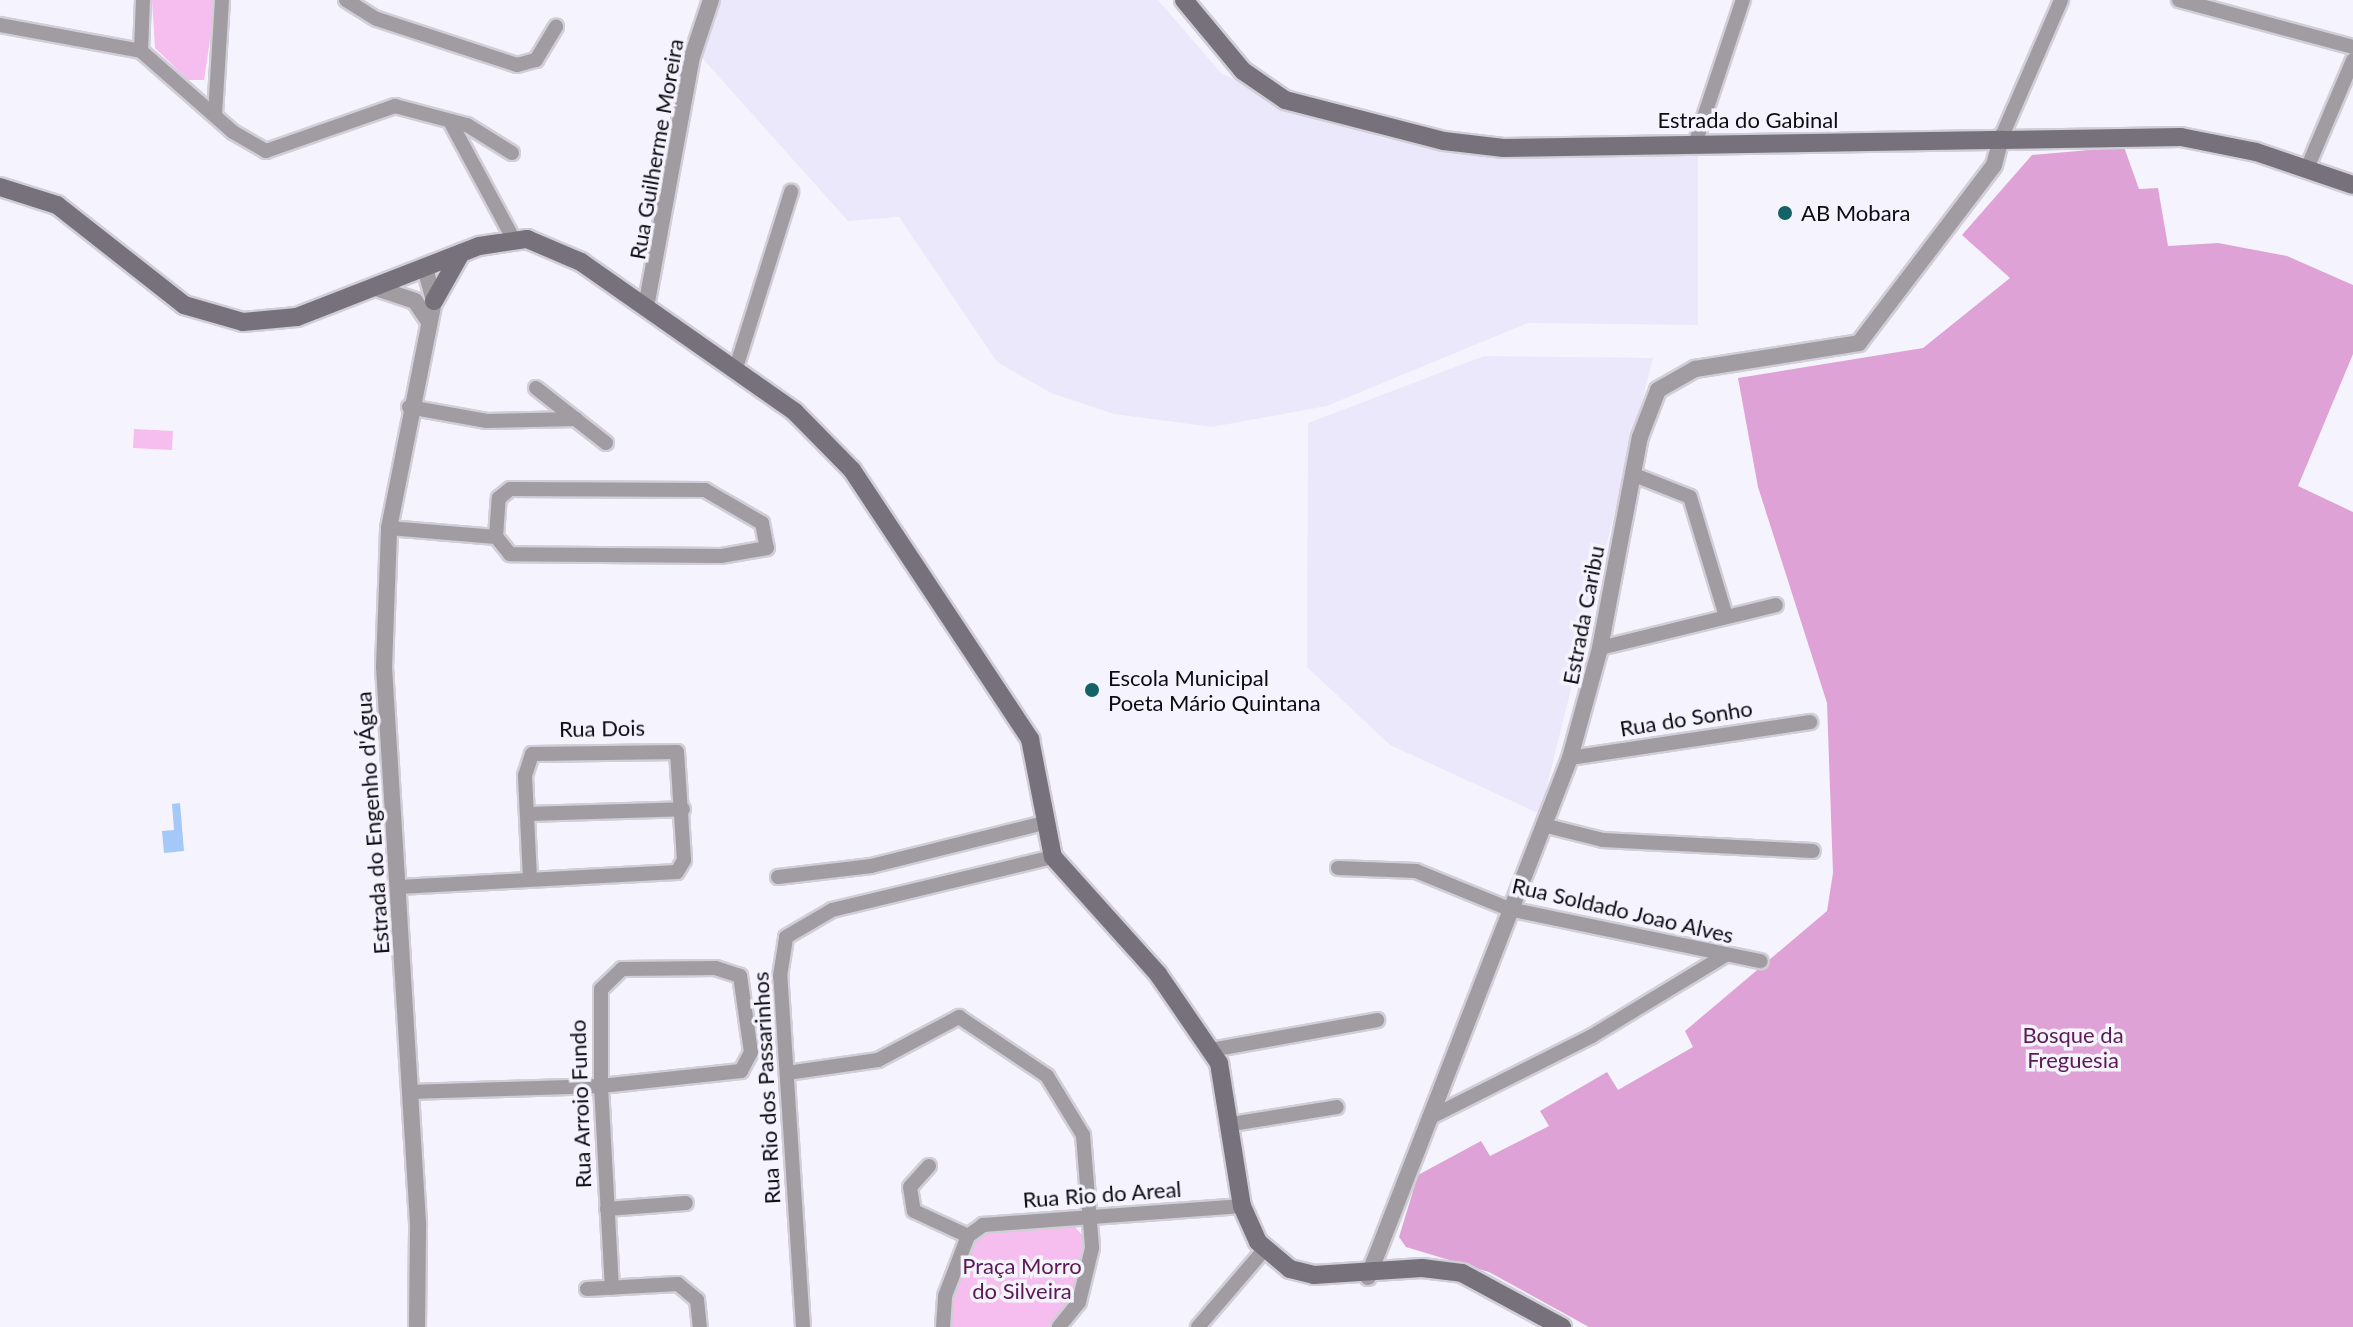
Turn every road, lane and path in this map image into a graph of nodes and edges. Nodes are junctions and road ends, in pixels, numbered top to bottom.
1 (143, 0) edge
2 (222, 0) edge
3 (346, 0) edge
4 (711, 0) edge
5 (1184, 0) edge
6 (1743, 0) edge
7 (2061, 0) edge
8 (2179, 0) edge
9 (0, 25) edge
10 (556, 27) dead end
11 (2353, 47) edge
12 (141, 51) junction
13 (2353, 60) edge
14 (215, 114) junction
15 (451, 123) junction
16 (2002, 136) junction
17 (1695, 144) junction
18 (512, 153) dead end
19 (2308, 166) junction
20 (2353, 185) edge
21 (0, 187) edge
22 (791, 192) dead end
23 (513, 238) junction
24 (461, 253) junction
25 (425, 268) junction
26 (376, 288) junction
27 (434, 301) junction
28 (646, 307) junction
29 (428, 320) junction
30 (735, 371) junction
31 (536, 388) dead end
32 (409, 407) junction
33 (576, 419) junction
34 (606, 443) dead end
35 (1632, 474) junction
36 (389, 528) junction
37 (496, 537) junction
38 (1776, 605) dead end
39 (1726, 616) junction
40 (1600, 648) junction
41 (1810, 722) dead end
42 (1570, 758) junction
43 (683, 809) junction
44 (527, 814) junction
45 (1043, 823) junction
46 (1543, 825) junction
47 (1813, 851) dead end
48 (1053, 857) junction
49 (1338, 868) dead end
50 (778, 877) dead end
51 (530, 878) junction
52 (399, 887) junction
53 (1509, 909) junction
54 (1724, 956) junction
55 (1761, 961) dead end
56 (1377, 1020) dead end
57 (1211, 1050) junction
58 (787, 1073) junction
59 (601, 1086) junction
60 (409, 1092) junction
61 (1337, 1107) dead end
62 (1429, 1118) junction
63 (1232, 1124) junction
64 (929, 1166) dead end
65 (686, 1203) dead end
66 (1242, 1206) junction
67 (607, 1209) junction
68 (1088, 1219) junction
69 (968, 1236) junction
70 (1264, 1250) junction
71 (1368, 1277) junction
72 (612, 1288) junction
73 (587, 1289) dead end
74 (417, 1327) edge
75 (700, 1327) edge
76 (803, 1327) edge
77 (943, 1327) edge
78 (1059, 1327) edge
79 (1198, 1327) edge
80 (1562, 1327) edge

1 - 12 street
2 - 14 street
3 - 10 street
4 - 28 street, Rua Guilherme Moreira
5 - 17 main road, Estrada do Gabinal
6 - 17 street
7 - 16 street
8 - 11 street
9 - 12 street
12 - 14 street
13 - 19 street
14 - 15 street
15 - 18 street
15 - 23 street
16 - 17 main road, Estrada do Gabinal
16 - 19 main road, Estrada do Gabinal
16 - 35 street, Estrada Caribu
19 - 20 main road, Estrada do Gabinal
21 - 26 main road
22 - 30 street
23 - 24 main road
23 - 28 main road
24 - 25 main road
24 - 27 main road
25 - 26 main road
25 - 27 street
26 - 29 street
27 - 29 street, Estrada do Engenho d'Água
28 - 30 main road
29 - 32 street, Estrada do Engenho d'Água
30 - 45 main road
31 - 33 street
32 - 33 street
32 - 36 street, Estrada do Engenho d'Água
33 - 34 street
35 - 39 street
35 - 40 street, Estrada Caribu
36 - 37 street
36 - 52 street, Estrada do Engenho d'Água
37 - 37 street
38 - 39 street
39 - 40 street
40 - 42 street, Estrada Caribu
41 - 42 street, Rua do Sonho
42 - 46 street, Estrada Caribu
43 - 44 street
43 - 44 street, Rua Dois
43 - 51 street, Rua Dois
44 - 51 street, Rua Dois
45 - 48 main road
45 - 50 street
46 - 47 street
46 - 53 street, Estrada Caribu
48 - 57 main road
48 - 58 street, Rua Rio dos Passarinhos
49 - 53 street, Rua Soldado Joao Alves
51 - 52 street, Rua Dois
52 - 60 street, Estrada do Engenho d'Água
53 - 54 street, Rua Soldado Joao Alves
53 - 62 street, Estrada Caribu
54 - 55 street, Rua Soldado Joao Alves
54 - 62 street
56 - 57 street
57 - 63 main road
58 - 68 street
58 - 76 street, Rua Rio dos Passarinhos
59 - 59 street, Rua Arroio Fundo
59 - 60 street
59 - 67 street, Rua Arroio Fundo
60 - 74 street, Estrada do Engenho d'Água
61 - 63 street
62 - 71 street, Estrada Caribu
63 - 66 main road
64 - 69 street
65 - 67 street
66 - 68 street, Rua Rio do Areal
66 - 70 main road
67 - 72 street, Rua Arroio Fundo
68 - 69 street, Rua Rio do Areal
68 - 78 street
69 - 77 street
70 - 71 main road
70 - 79 street
71 - 80 main road
72 - 73 street
72 - 75 street

